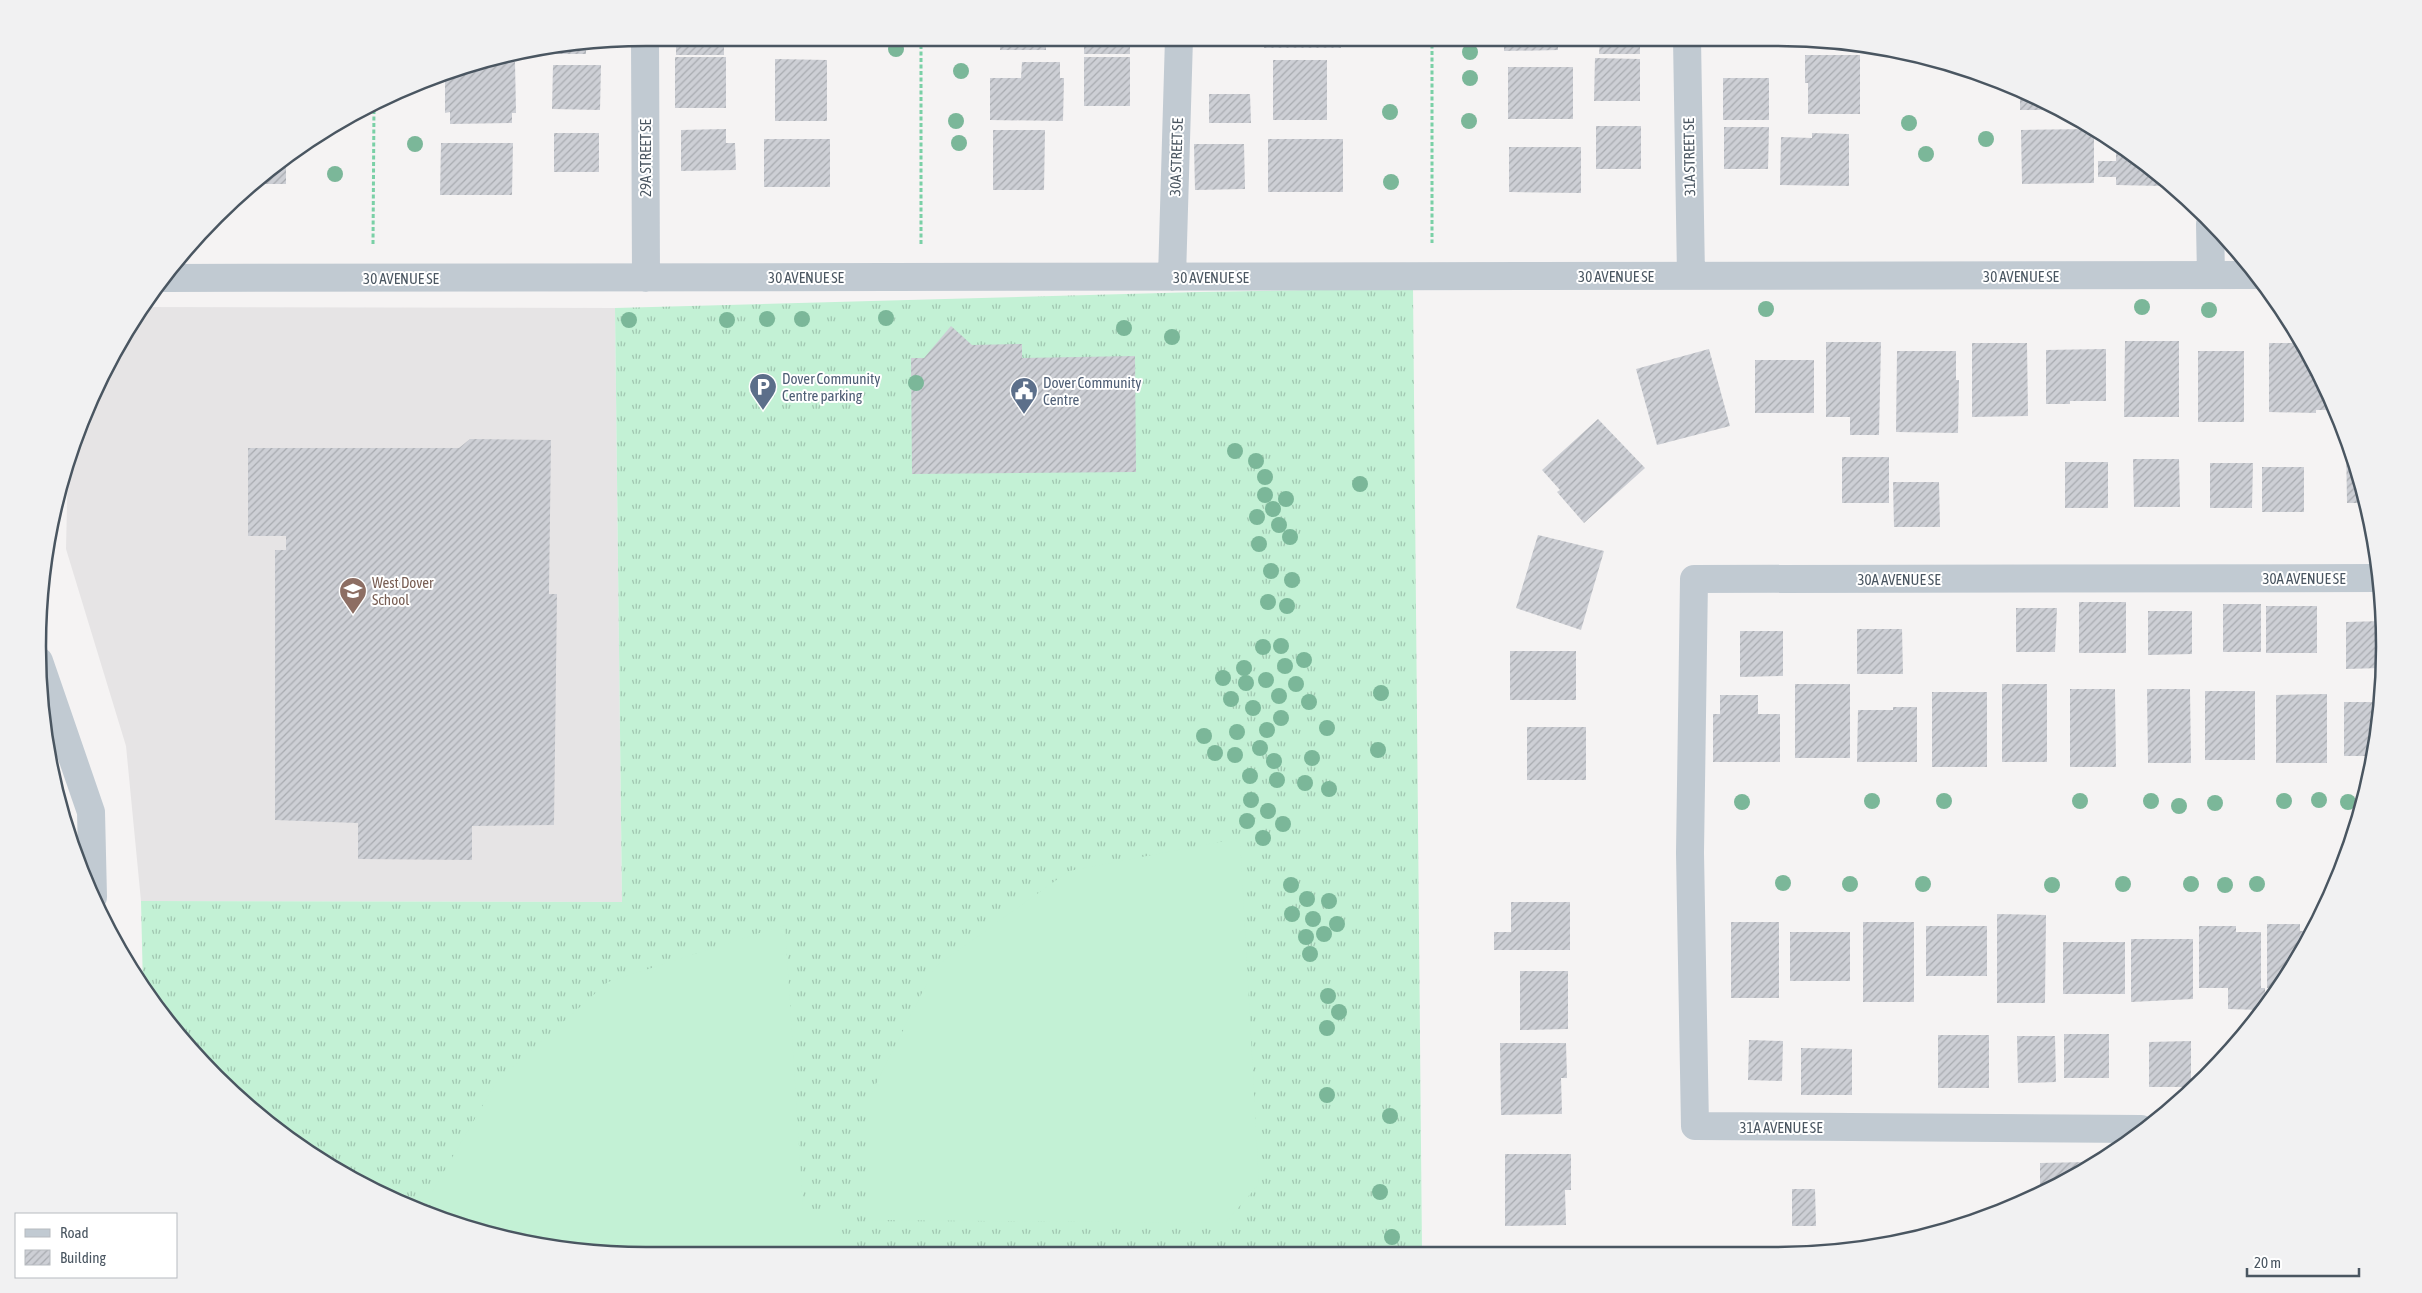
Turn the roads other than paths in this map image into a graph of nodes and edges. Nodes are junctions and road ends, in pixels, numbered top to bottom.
1 (645, 46) edge
2 (1179, 46) edge
3 (1687, 46) edge
4 (2210, 233) edge
5 (2211, 275) junction
6 (2247, 275) edge
7 (1172, 276) junction
8 (1691, 276) junction
9 (172, 278) edge
10 (646, 278) junction
11 (2372, 578) edge
12 (48, 687) edge
13 (1690, 852) joint
14 (93, 877) edge
15 (2133, 1129) edge

1 - 10 street, 29A STREET SE
2 - 7 street, 30A STREET SE
3 - 8 street, 31A STREET SE
4 - 5 street
5 - 6 street, 30 AVENUE SE
5 - 8 street, 30 AVENUE SE
7 - 8 street, 30 AVENUE SE
7 - 10 street, 30 AVENUE SE
9 - 10 street, 30 AVENUE SE
11 - 13 street, 30A AVENUE SE
12 - 14 street
13 - 15 street, 31A AVENUE SE

